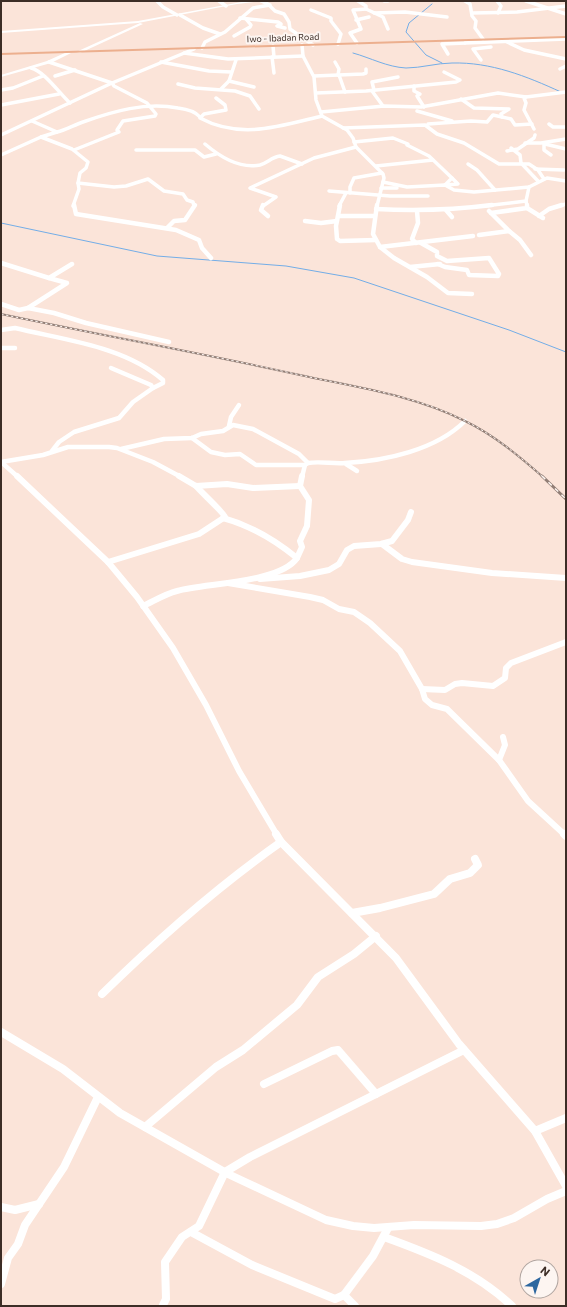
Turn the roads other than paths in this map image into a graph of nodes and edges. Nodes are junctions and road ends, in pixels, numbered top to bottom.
1 (157, 1) edge
2 (219, 1) edge
3 (247, 1) edge
4 (261, 1) edge
5 (358, 1) edge
6 (384, 1) edge
7 (388, 1) edge
8 (466, 1) edge
9 (497, 1) edge
10 (526, 1) edge
11 (549, 3) dead end
12 (270, 5) junction
13 (226, 6) junction
14 (566, 6) edge
15 (552, 8) junction
16 (366, 9) junction
17 (311, 10) dead end
18 (374, 13) junction
19 (472, 13) junction
20 (498, 13) junction
21 (566, 14) edge
22 (178, 15) junction
23 (369, 17) dead end
24 (447, 17) dead end
25 (240, 18) junction
26 (246, 19) junction
27 (146, 20) junction
28 (356, 20) junction
29 (203, 28) junction
30 (285, 28) dead end
31 (388, 29) dead end
32 (198, 31) dead end
33 (1, 32) edge
34 (350, 33) junction
35 (220, 34) junction
36 (341, 34) junction
37 (234, 36) dead end
38 (566, 38) edge
39 (504, 40) junction
40 (419, 41) junction
41 (485, 41) junction
42 (465, 43) junction
43 (338, 44) junction
44 (357, 44) junction
45 (302, 45) junction
46 (313, 45) junction
47 (273, 46) junction
48 (492, 47) junction
49 (202, 48) junction
50 (194, 49) junction
51 (497, 51) dead end
52 (78, 52) junction
53 (69, 53) junction
54 (184, 53) junction
55 (1, 54) edge
56 (448, 54) dead end
57 (303, 56) junction
58 (273, 57) junction
59 (566, 59) edge
60 (198, 60) junction
61 (236, 60) junction
62 (482, 60) dead end
63 (49, 62) junction
64 (161, 62) junction
65 (335, 62) dead end
66 (566, 66) edge
67 (190, 67) junction
68 (32, 68) junction
69 (366, 69) dead end
70 (560, 69) dead end
71 (75, 70) junction
72 (231, 72) junction
73 (444, 72) dead end
74 (274, 73) dead end
75 (339, 75) junction
76 (1, 76) edge
77 (43, 76) junction
78 (55, 76) dead end
79 (314, 76) junction
80 (398, 77) dead end
81 (228, 81) junction
82 (112, 83) junction
83 (178, 84) dead end
84 (414, 86) junction
85 (254, 87) dead end
86 (221, 89) junction
87 (1, 90) edge
88 (373, 91) junction
89 (345, 92) junction
90 (563, 92) edge
91 (316, 93) junction
92 (59, 94) junction
93 (526, 97) junction
94 (216, 98) dead end
95 (461, 99) junction
96 (442, 100) dead end
97 (70, 103) junction
98 (147, 103) junction
99 (1, 105) edge
100 (435, 105) junction
101 (383, 106) junction
102 (424, 106) junction
103 (413, 107) junction
104 (259, 109) dead end
105 (417, 111) junction
106 (48, 113) junction
107 (321, 114) junction
108 (200, 117) junction
109 (502, 117) junction
110 (32, 121) junction
111 (458, 122) junction
112 (40, 124) junction
113 (532, 124) junction
114 (549, 124) dead end
115 (426, 125) junction
116 (515, 125) junction
117 (341, 128) junction
118 (566, 128) edge
119 (534, 129) dead end
120 (518, 130) dead end
121 (57, 132) junction
122 (1, 135) edge
123 (535, 135) dead end
124 (41, 137) junction
125 (566, 139) edge
126 (354, 142) junction
127 (525, 143) junction
128 (205, 144) dead end
129 (544, 144) junction
130 (356, 147) junction
131 (513, 149) junction
132 (566, 149) edge
133 (74, 150) junction
134 (136, 150) dead end
135 (507, 150) dead end
136 (216, 154) junction
137 (1, 155) edge
138 (551, 155) dead end
139 (433, 160) junction
140 (521, 163) junction
141 (302, 164) junction
142 (468, 164) dead end
143 (376, 166) junction
144 (527, 169) junction
145 (537, 169) junction
146 (565, 169) edge
147 (382, 173) junction
148 (452, 178) junction
149 (551, 178) junction
150 (544, 179) junction
151 (538, 181) junction
152 (566, 181) edge
153 (383, 182) junction
154 (78, 183) junction
155 (446, 185) junction
156 (398, 186) junction
157 (529, 187) junction
158 (381, 188) junction
159 (495, 190) junction
160 (329, 191) dead end
161 (474, 192) junction
162 (348, 193) junction
163 (380, 195) junction
164 (428, 196) dead end
165 (526, 201) junction
166 (480, 202) junction
167 (566, 204) edge
168 (527, 208) junction
169 (376, 209) junction
170 (446, 210) junction
171 (417, 211) junction
172 (491, 213) junction
173 (268, 216) dead end
174 (338, 216) junction
175 (374, 216) junction
176 (539, 216) junction
177 (452, 217) dead end
178 (544, 219) dead end
179 (304, 221) dead end
180 (337, 221) junction
181 (167, 228) junction
182 (509, 231) junction
183 (480, 235) dead end
184 (473, 236) dead end
185 (376, 240) junction
186 (418, 243) junction
187 (380, 247) junction
188 (531, 254) dead end
189 (211, 258) dead end
190 (447, 261) junction
191 (1, 263) edge
192 (72, 264) dead end
193 (438, 264) junction
194 (410, 267) junction
195 (49, 278) junction
196 (472, 294) dead end
197 (1, 304) edge
198 (28, 308) junction
199 (1, 330) edge
200 (169, 342) dead end
201 (1, 348) edge
202 (15, 348) dead end
203 (111, 368) dead end
204 (153, 388) junction
205 (239, 405) dead end
206 (465, 421) dead end
207 (229, 426) junction
208 (192, 438) junction
209 (120, 449) junction
210 (52, 451) junction
211 (1, 462) edge
212 (344, 463) junction
213 (307, 464) junction
214 (357, 471) dead end
215 (196, 486) junction
216 (300, 486) junction
217 (412, 512) dead end
218 (223, 518) junction
219 (382, 544) junction
220 (297, 558) junction
221 (108, 562) junction
222 (566, 578) edge
223 (257, 579) junction
224 (228, 583) junction
225 (143, 606) junction
226 (566, 642) edge
227 (422, 689) junction
228 (503, 737) dead end
229 (499, 760) junction
230 (566, 836) edge
231 (281, 842) junction
232 (475, 859) dead end
233 (352, 913) junction
234 (376, 936) junction
235 (102, 994) dead end
236 (1, 1032) edge
237 (464, 1050) junction
238 (264, 1084) dead end
239 (376, 1094) junction
240 (98, 1097) junction
241 (566, 1118) edge
242 (145, 1127) junction
243 (535, 1131) junction
244 (225, 1172) junction
245 (566, 1186) edge
246 (566, 1191) edge
247 (39, 1204) junction
248 (1, 1207) edge
249 (388, 1228) junction
250 (192, 1232) junction
251 (384, 1237) junction
252 (1, 1284) edge
253 (344, 1295) junction
254 (163, 1305) edge
255 (355, 1306) edge
256 (512, 1306) edge

1 - 22 street
2 - 13 street
3 - 4 street
3 - 13 street
4 - 12 street
5 - 16 street
6 - 7 street
8 - 19 street
9 - 20 street
10 - 15 street
11 - 15 street
12 - 25 street
12 - 46 street
13 - 22 street
14 - 15 street
15 - 20 street
15 - 21 street
16 - 18 street
16 - 28 street
17 - 36 street
18 - 24 street
18 - 31 street
19 - 20 street
19 - 41 street
22 - 27 street
22 - 29 street
23 - 28 street
25 - 26 street
25 - 35 street
26 - 30 street
26 - 37 street
27 - 33 street
27 - 52 street
28 - 34 street
29 - 32 street
29 - 35 street
34 - 36 street
34 - 44 street
35 - 49 street
36 - 43 street
38 - 39 main road, Iwo - Ibadan Road
39 - 41 main road, Iwo - Ibadan Road
39 - 59 street
40 - 41 main road, Iwo - Ibadan Road
40 - 42 street
40 - 44 main road, Iwo - Ibadan Road
41 - 42 street
41 - 48 street
42 - 56 street
43 - 44 main road, Iwo - Ibadan Road
43 - 46 main road, Iwo - Ibadan Road
45 - 46 main road, Iwo - Ibadan Road
45 - 47 main road, Iwo - Ibadan Road
45 - 57 street
47 - 49 main road, Iwo - Ibadan Road
47 - 58 street
48 - 51 street
48 - 62 street
49 - 50 main road, Iwo - Ibadan Road
50 - 52 main road, Iwo - Ibadan Road
50 - 54 street
52 - 53 main road, Iwo - Ibadan Road
53 - 55 main road, Iwo - Ibadan Road
53 - 63 street
54 - 60 street
54 - 64 street
57 - 58 street
57 - 79 street
58 - 61 street
58 - 74 street
60 - 61 street
60 - 67 street
61 - 72 street
63 - 68 street
63 - 71 street
64 - 67 street
64 - 82 street
65 - 75 street
66 - 70 street
67 - 72 street
68 - 76 street
68 - 77 street
69 - 75 street
71 - 78 street
71 - 82 street
72 - 81 street
73 - 84 street
75 - 79 street
75 - 89 street
77 - 87 street
77 - 92 street
79 - 91 street
80 - 88 street
81 - 85 street
81 - 86 street
82 - 97 street
82 - 98 street
83 - 86 street
84 - 88 street
84 - 102 street
86 - 104 street
88 - 89 street
88 - 101 street
89 - 91 street
90 - 93 street
91 - 107 street
92 - 97 street
92 - 99 street
93 - 95 street
93 - 113 street
94 - 108 street
95 - 100 street
95 - 109 street
96 - 100 street
97 - 106 street
98 - 108 street
98 - 121 street
98 - 133 street
100 - 102 street
101 - 103 street
101 - 107 street
102 - 103 street
103 - 105 street
105 - 111 street
105 - 115 street
106 - 110 street
106 - 112 street
107 - 108 street
107 - 117 street
109 - 111 street
109 - 116 street
110 - 112 street
110 - 122 street
111 - 115 street
112 - 121 street
113 - 116 street
113 - 119 street
114 - 118 street
115 - 117 street
115 - 140 street
116 - 120 street
117 - 126 street
121 - 124 street
123 - 127 street
124 - 133 street
124 - 137 street
125 - 129 street
126 - 130 street
126 - 139 street
127 - 129 street
127 - 131 street
128 - 136 street
129 - 132 street
129 - 138 street
130 - 141 street
130 - 143 street
131 - 135 street
131 - 140 street
133 - 154 street
134 - 136 street
136 - 141 street
139 - 143 street
139 - 148 street
140 - 144 street
140 - 145 street
141 - 173 street
142 - 159 street
143 - 147 street
144 - 145 street
144 - 151 street
145 - 146 street
145 - 150 street
146 - 149 street
147 - 153 street
147 - 162 street
148 - 155 street
148 - 155 street
149 - 150 street
149 - 152 street
150 - 151 street
151 - 157 street
153 - 156 street
153 - 158 street
154 - 181 street
154 - 181 street
155 - 156 street
155 - 161 street
156 - 158 street
157 - 159 street
157 - 165 street
158 - 163 street
159 - 161 street
160 - 162 street
161 - 166 street
162 - 163 street
162 - 174 street
163 - 164 street
163 - 169 street
165 - 166 street
165 - 168 street
166 - 170 street
166 - 172 street
167 - 176 street
168 - 172 street
168 - 176 street
169 - 171 street
169 - 175 street
170 - 171 street
170 - 177 street
171 - 186 street
172 - 182 street
174 - 175 street
174 - 180 street
175 - 185 street
176 - 178 street
179 - 180 street
180 - 185 street
181 - 189 street
182 - 183 street
182 - 188 street
184 - 186 street
185 - 187 street
186 - 187 street
186 - 190 street
187 - 194 street
190 - 193 street
190 - 193 street
191 - 195 street
192 - 195 street
193 - 194 street
194 - 196 street
195 - 198 street
197 - 198 street
198 - 200 street
199 - 204 street
201 - 202 street
203 - 204 street
204 - 210 street
205 - 207 street
206 - 212 street
207 - 208 street
207 - 213 street
208 - 209 street
208 - 213 street
209 - 210 street
209 - 215 street
210 - 211 street
211 - 221 street
212 - 213 street
212 - 214 street
213 - 216 street
215 - 216 street
215 - 218 street
216 - 220 street
217 - 219 street
218 - 220 street
218 - 221 street
219 - 222 street
219 - 223 street
220 - 223 street
221 - 225 street
223 - 224 street
224 - 225 street
224 - 227 street
225 - 231 street
226 - 227 street
227 - 229 street
228 - 229 street
229 - 230 street
231 - 233 street
231 - 235 street
232 - 233 street
233 - 234 street
234 - 237 street
234 - 242 street
236 - 240 street
237 - 239 street
237 - 243 street
238 - 239 street
239 - 244 street
240 - 242 street
240 - 247 street
241 - 243 street
242 - 244 street
243 - 245 street
244 - 249 street
244 - 250 street
246 - 249 street
247 - 248 street
247 - 252 street
249 - 251 street
250 - 253 street
250 - 254 street
251 - 253 street
251 - 256 street
253 - 255 street

